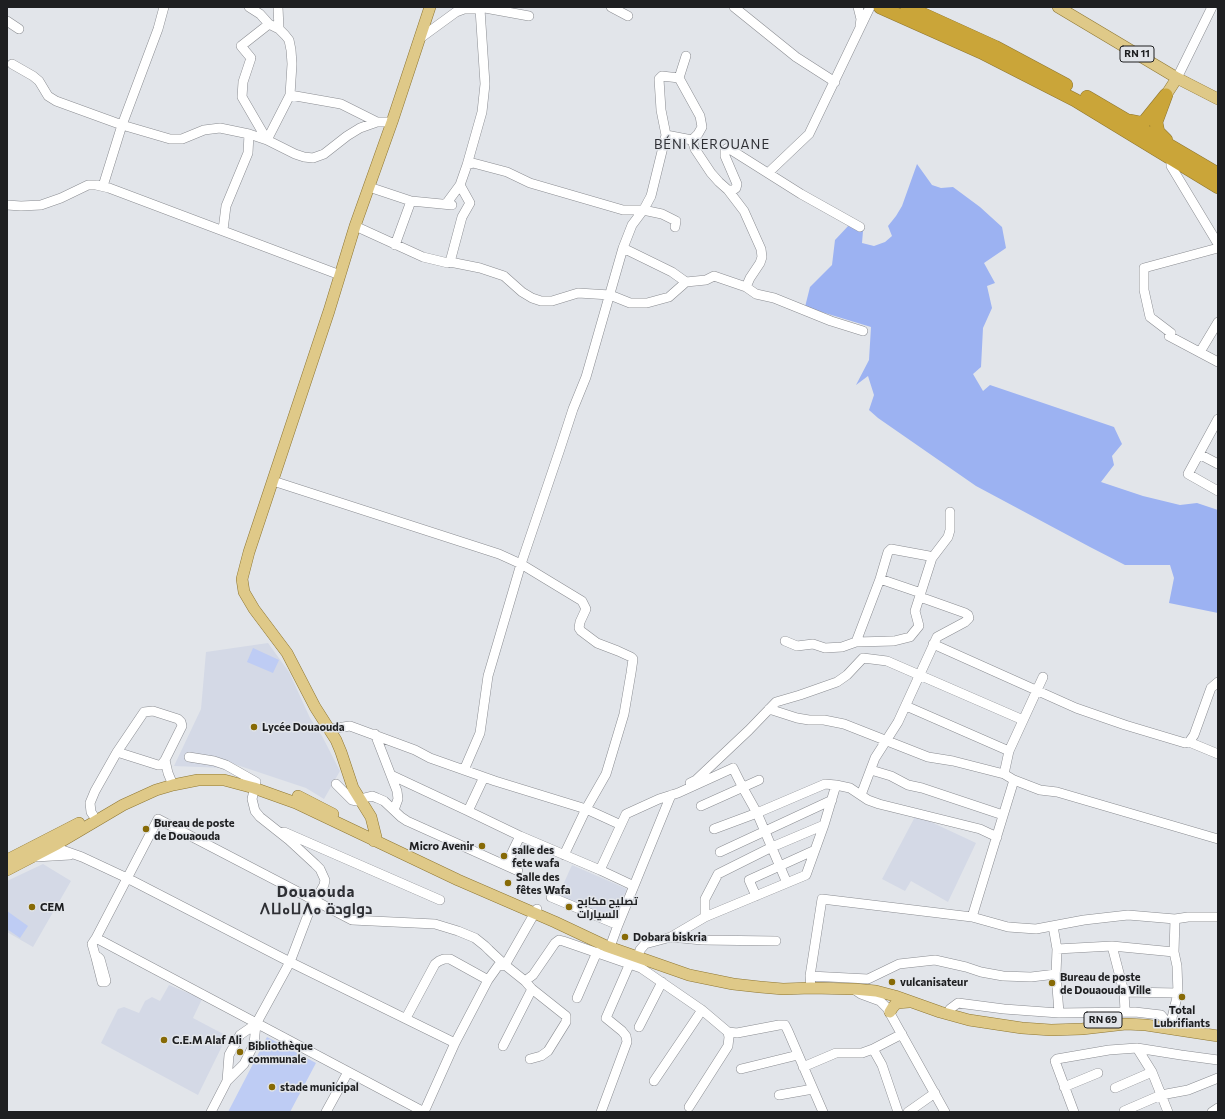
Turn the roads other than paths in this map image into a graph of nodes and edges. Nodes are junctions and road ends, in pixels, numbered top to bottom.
1 (164, 7) edge
2 (249, 7) edge
3 (278, 7) edge
4 (430, 7) edge
5 (611, 7) edge
6 (734, 7) edge
7 (858, 7) edge
8 (870, 7) edge
9 (880, 7) edge
10 (907, 7) edge
11 (922, 7) edge
12 (1058, 7) edge
13 (1212, 7) edge
14 (480, 9) junction
15 (529, 16) dead end
16 (628, 16) dead end
17 (7, 21) edge
18 (269, 24) junction
19 (860, 28) junction
20 (19, 29) dead end
21 (279, 29) junction
22 (419, 39) junction
23 (995, 47) junction
24 (686, 56) dead end
25 (12, 64) dead end
26 (679, 78) junction
27 (1178, 78) junction
28 (835, 82) junction
29 (290, 95) junction
30 (1166, 96) junction
31 (1218, 99) edge
32 (1129, 121) junction
33 (377, 122) junction
34 (392, 122) junction
35 (122, 125) junction
36 (249, 134) junction
37 (666, 135) junction
38 (267, 140) junction
39 (692, 140) junction
40 (1171, 159) junction
41 (467, 164) junction
42 (1214, 171) edge
43 (768, 173) junction
44 (460, 185) junction
45 (103, 186) junction
46 (369, 187) junction
47 (1218, 187) edge
48 (728, 190) junction
49 (411, 201) junction
50 (7, 205) edge
51 (643, 210) junction
52 (355, 226) junction
53 (675, 227) dead end
54 (860, 227) dead end
55 (223, 230) junction
56 (1218, 244) edge
57 (395, 245) junction
58 (623, 248) junction
59 (1218, 248) edge
60 (450, 262) junction
61 (340, 274) junction
62 (686, 282) junction
63 (746, 288) junction
64 (610, 295) junction
65 (1218, 322) edge
66 (863, 331) dead end
67 (1200, 352) junction
68 (1218, 362) edge
69 (1218, 419) edge
70 (1214, 436) edge
71 (1199, 454) junction
72 (1218, 464) edge
73 (273, 481) junction
74 (1218, 491) edge
75 (950, 512) dead end
76 (932, 558) junction
77 (521, 564) junction
78 (880, 579) junction
79 (921, 595) junction
80 (784, 641) dead end
81 (856, 642) junction
82 (933, 644) junction
83 (920, 675) junction
84 (1043, 677) dead end
85 (1218, 682) edge
86 (1037, 690) junction
87 (906, 706) junction
88 (769, 709) junction
89 (1023, 720) junction
90 (329, 729) junction
91 (375, 734) junction
92 (886, 741) junction
93 (1188, 742) junction
94 (1009, 751) junction
95 (117, 752) junction
96 (1218, 754) edge
97 (189, 757) dead end
98 (165, 760) junction
99 (464, 770) junction
100 (871, 770) junction
101 (1004, 774) junction
102 (391, 775) junction
103 (484, 776) junction
104 (759, 780) dead end
105 (1014, 780) junction
106 (171, 782) junction
107 (336, 784) dead end
108 (255, 785) junction
109 (836, 785) junction
110 (743, 788) junction
111 (674, 794) junction
112 (861, 795) junction
113 (360, 798) junction
114 (832, 800) junction
115 (701, 806) dead end
116 (586, 809) junction
117 (394, 810) junction
118 (468, 811) junction
119 (758, 813) junction
120 (93, 815) junction
121 (1003, 815) junction
122 (621, 825) junction
123 (824, 825) junction
124 (273, 827) junction
125 (714, 829) dead end
126 (765, 831) junction
127 (520, 836) junction
128 (997, 837) junction
129 (375, 839) junction
130 (1218, 839) edge
131 (56, 842) junction
132 (772, 847) junction
133 (815, 850) junction
134 (720, 852) dead end
135 (75, 855) junction
136 (564, 855) junction
137 (33, 858) junction
138 (7, 860) edge
139 (506, 865) junction
140 (779, 865) junction
141 (7, 870) edge
142 (600, 870) junction
143 (518, 871) dead end
144 (127, 878) junction
145 (787, 883) junction
146 (634, 886) junction
147 (756, 896) junction
148 (551, 897) dead end
149 (440, 900) dead end
150 (316, 901) junction
151 (535, 911) junction
152 (705, 917) junction
153 (972, 917) junction
154 (1218, 917) edge
155 (1174, 919) junction
156 (618, 925) junction
157 (1053, 926) junction
158 (671, 937) junction
159 (96, 938) junction
160 (776, 941) dead end
161 (611, 945) junction
162 (1112, 946) junction
163 (1057, 949) junction
164 (488, 950) junction
165 (597, 952) junction
166 (1174, 952) junction
167 (96, 958) dead end
168 (640, 959) junction
169 (290, 962) junction
170 (505, 965) junction
171 (495, 970) junction
172 (1056, 974) junction
173 (488, 980) junction
174 (525, 981) junction
175 (662, 982) junction
176 (810, 982) junction
177 (852, 986) junction
178 (532, 989) junction
179 (1124, 992) junction
180 (1178, 993) junction
181 (577, 998) dead end
182 (912, 1002) junction
183 (950, 1009) junction
184 (702, 1010) junction
185 (1125, 1011) junction
186 (890, 1012) junction
187 (1059, 1013) junction
188 (406, 1018) junction
189 (1169, 1022) junction
190 (256, 1024) junction
191 (639, 1027) dead end
192 (1025, 1028) junction
193 (1218, 1030) edge
194 (728, 1032) junction
195 (902, 1034) junction
196 (1218, 1036) edge
197 (1218, 1041) edge
198 (455, 1042) junction
199 (503, 1046) dead end
200 (1138, 1048) junction
201 (873, 1049) junction
202 (798, 1055) junction
203 (530, 1059) dead end
204 (1218, 1060) edge
205 (804, 1066) junction
206 (741, 1069) dead end
207 (348, 1072) junction
208 (1152, 1072) junction
209 (1098, 1073) dead end
210 (1218, 1078) edge
211 (227, 1081) junction
212 (654, 1081) dead end
213 (1064, 1087) junction
214 (1115, 1088) dead end
215 (813, 1089) junction
216 (935, 1093) junction
217 (779, 1095) dead end
218 (1162, 1095) junction
219 (689, 1107) dead end
220 (1218, 1108) edge
221 (1124, 1111) dead end
222 (211, 1112) edge
223 (326, 1112) edge
224 (424, 1112) edge
225 (601, 1112) edge
226 (823, 1112) edge
227 (898, 1112) edge
228 (908, 1112) edge
229 (945, 1112) edge
230 (1074, 1112) edge
231 (1168, 1112) edge
232 (1212, 1112) edge

1 - 35 street
2 - 18 street
3 - 21 street
4 - 22 main road
5 - 16 street
6 - 28 street
7 - 19 street
8 - 19 street
9 - 40 highway
10 - 23 highway
11 - 23 highway
12 - 27 main road, RN 11
13 - 27 street
14 - 15 street
14 - 22 street
14 - 41 street
17 - 20 street
18 - 21 street
18 - 38 street
19 - 28 street
21 - 29 street
22 - 34 main road
23 - 32 highway
24 - 26 street
25 - 35 street
26 - 37 street
26 - 39 street
27 - 30 main road
27 - 31 main road, RN 11
28 - 43 street
29 - 33 street
29 - 38 street
30 - 32 highway
30 - 42 highway
32 - 42 highway
33 - 34 street
33 - 38 street
34 - 46 main road
35 - 36 street
35 - 45 street
36 - 38 street
36 - 55 street
37 - 39 street
37 - 51 street
39 - 48 street
40 - 47 highway
40 - 56 street
41 - 44 street
41 - 51 street
43 - 48 street
43 - 54 street
44 - 49 street
44 - 60 street
45 - 50 street
45 - 55 street
46 - 49 street
46 - 52 main road
48 - 63 street
49 - 57 street
51 - 53 street
51 - 58 street
52 - 57 street
52 - 61 main road
55 - 61 street
57 - 60 street
58 - 62 street
58 - 64 street
59 - 67 street
60 - 64 street
61 - 73 main road
62 - 63 street
62 - 64 street
63 - 66 street
64 - 77 street
65 - 67 street
67 - 68 street
69 - 70 street
70 - 71 street
71 - 72 street
71 - 74 street
73 - 77 street
73 - 90 main road
75 - 76 street
76 - 78 street
76 - 79 street
77 - 99 street
77 - 116 street
78 - 79 street
78 - 81 street
79 - 81 street
79 - 82 street
80 - 81 street
82 - 83 street
82 - 86 street
83 - 87 street
83 - 88 street
83 - 89 street
84 - 86 street
85 - 93 street
86 - 89 street
86 - 93 street
87 - 92 street
87 - 94 street
88 - 92 street
88 - 111 street
89 - 94 street
90 - 91 street
90 - 113 main road
91 - 99 street
91 - 102 street
92 - 100 street
92 - 101 street
93 - 96 street
94 - 101 street
95 - 98 street
95 - 98 street
95 - 120 street
97 - 108 street
98 - 106 street
99 - 103 street
100 - 112 street
100 - 121 street
101 - 105 street
102 - 117 street
102 - 118 street
103 - 116 street
103 - 118 street
104 - 110 street
105 - 121 street
105 - 130 street
106 - 108 main road, RN 69
106 - 120 main road, RN 69
106 - 131 main road, RN 69
107 - 113 street
108 - 124 street
108 - 129 main road, RN 69
109 - 112 street
109 - 114 street
109 - 119 street
110 - 111 street
110 - 115 street
110 - 119 street
111 - 122 street
111 - 146 street
112 - 128 street
113 - 117 street
113 - 129 main road
114 - 123 street
114 - 126 street
116 - 122 street
116 - 136 street
117 - 139 street
118 - 127 street
119 - 125 street
119 - 126 street
120 - 131 main road, RN 69
121 - 128 street
122 - 142 street
123 - 132 street
123 - 133 street
124 - 149 street
124 - 150 street
126 - 132 street
126 - 134 street
127 - 136 street
127 - 139 street
128 - 153 street
129 - 151 main road, RN 69
131 - 135 street
131 - 137 main road, RN 69
131 - 138 main road, RN 69
132 - 140 street
132 - 152 street
133 - 140 street
133 - 145 street
135 - 137 street
135 - 144 street
136 - 142 street
137 - 141 main road, RN 69
139 - 143 street
140 - 145 street
140 - 147 street
142 - 146 street
144 - 150 street
144 - 159 street
144 - 169 street
145 - 147 street
146 - 156 street
147 - 152 street
148 - 156 street
150 - 164 street
150 - 169 street
151 - 161 main road, RN 69
151 - 170 street
152 - 158 street
153 - 157 street
153 - 176 street
154 - 155 street
155 - 157 street
155 - 166 street
156 - 161 street
157 - 163 street
158 - 160 street
158 - 168 street
159 - 167 street
159 - 190 street
161 - 168 main road, RN 69
162 - 163 street
162 - 166 street
162 - 179 street
163 - 172 street
164 - 170 street
164 - 171 street
165 - 168 street
165 - 174 street
165 - 181 street
166 - 180 street
168 - 175 street
168 - 176 main road, RN 69
168 - 225 street
169 - 188 street
169 - 190 street
170 - 171 street
170 - 174 street
171 - 173 street
172 - 176 street
172 - 187 street
173 - 188 street
173 - 198 street
174 - 178 street
175 - 184 street
175 - 191 street
176 - 177 main road, RN 69
177 - 182 main road, RN 69
177 - 183 main road, RN 69
177 - 186 street
178 - 199 street
178 - 203 street
179 - 180 street
179 - 185 street
180 - 189 street
182 - 186 main road
182 - 192 main road, RN 69
183 - 187 street
183 - 189 main road, RN 69
184 - 194 street
184 - 212 street
185 - 187 street
185 - 189 street
186 - 195 street
188 - 198 street
189 - 193 main road, RN 69
190 - 207 street
190 - 211 street
190 - 211 street
192 - 196 main road
192 - 197 street
194 - 202 street
194 - 219 street
195 - 201 street
195 - 216 street
198 - 224 street
200 - 204 street
200 - 208 street
200 - 213 street
201 - 205 street
201 - 227 street
202 - 205 street
202 - 206 street
205 - 215 street
207 - 223 street
207 - 224 street
208 - 214 street
208 - 218 street
209 - 213 street
210 - 218 street
211 - 222 street
213 - 230 street
215 - 217 street
215 - 226 street
216 - 228 street
216 - 229 street
218 - 221 street
218 - 231 street
220 - 232 street

